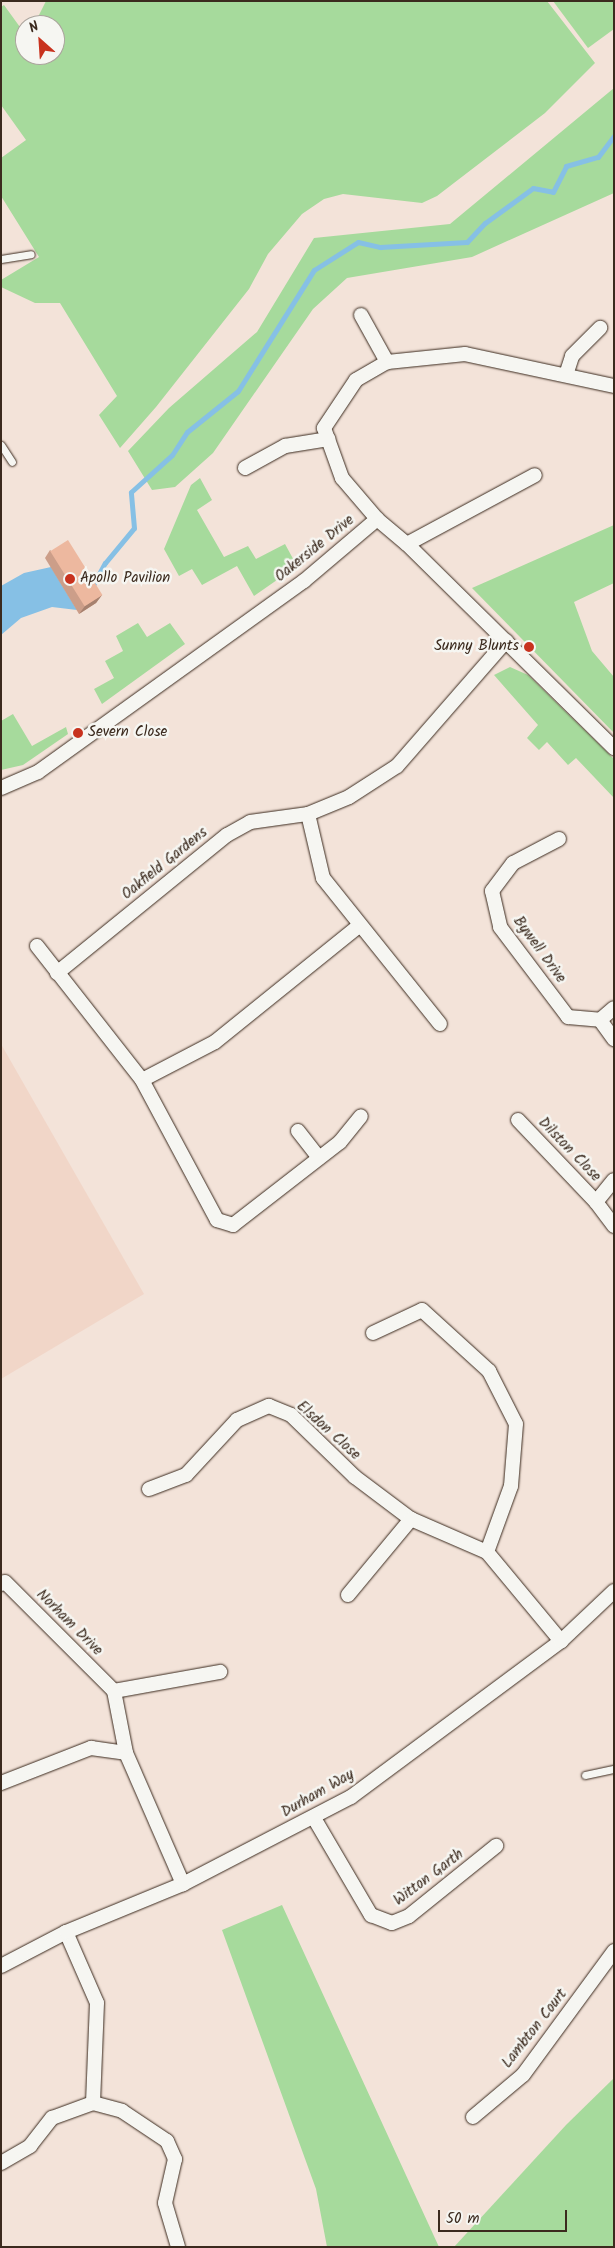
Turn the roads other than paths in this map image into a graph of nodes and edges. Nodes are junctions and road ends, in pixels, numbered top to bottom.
1 (31, 254) dead end
2 (1, 259) edge
3 (361, 315) dead end
4 (600, 328) dead end
5 (387, 362) junction
6 (566, 375) junction
7 (614, 386) edge
8 (328, 439) junction
9 (1, 445) edge
10 (12, 462) dead end
11 (245, 468) dead end
12 (535, 475) dead end
13 (377, 519) junction
14 (407, 544) junction
15 (506, 641) junction
16 (614, 748) edge
17 (1, 788) edge
18 (308, 814) junction
19 (559, 839) dead end
20 (360, 925) junction
21 (37, 946) dead end
22 (58, 973) junction
23 (614, 1008) edge
24 (600, 1020) junction
25 (440, 1024) dead end
26 (614, 1039) edge
27 (142, 1080) junction
28 (361, 1116) dead end
29 (518, 1120) dead end
30 (298, 1131) dead end
31 (319, 1158) junction
32 (614, 1180) edge
33 (596, 1202) junction
34 (614, 1226) edge
35 (374, 1333) dead end
36 (149, 1489) dead end
37 (411, 1519) junction
38 (487, 1552) junction
39 (1, 1584) edge
40 (614, 1591) edge
41 (348, 1595) dead end
42 (561, 1641) junction
43 (220, 1672) dead end
44 (114, 1691) junction
45 (126, 1753) junction
46 (614, 1769) edge
47 (585, 1775) dead end
48 (1, 1783) edge
49 (314, 1818) junction
50 (496, 1846) dead end
51 (183, 1884) junction
52 (66, 1932) junction
53 (614, 1952) edge
54 (1, 1966) edge
55 (93, 2103) junction
56 (473, 2117) dead end
57 (1, 2164) edge
58 (178, 2247) edge

1 - 2 lane
3 - 5 street
4 - 6 street
5 - 6 street
5 - 8 street
6 - 7 street
8 - 11 street
8 - 13 street
9 - 10 lane
12 - 14 street
13 - 14 street, Oakerside Drive
13 - 17 street, Oakerside Drive
14 - 15 street, Oakerside Drive
15 - 16 street, Oakerside Drive
15 - 18 street, Oakfield Gardens
18 - 20 street
18 - 22 street, Oakfield Gardens
19 - 24 street, Bywell Drive
20 - 25 street
20 - 27 street
21 - 22 street
22 - 27 street
23 - 24 street
24 - 26 street
27 - 31 street
28 - 31 street
29 - 33 street, Dilston Close
30 - 31 street
32 - 33 street, Dilston Close
33 - 34 street, Dilston Close
35 - 38 street
36 - 37 street, Elsdon Close
37 - 38 street, Elsdon Close
37 - 41 street
38 - 42 street, Elsdon Close
39 - 44 street, Norham Drive
40 - 42 street, Durham Way
42 - 49 street, Durham Way
43 - 44 street
44 - 45 street
45 - 48 street
45 - 51 street
46 - 47 lane
49 - 50 street, Witton Garth
49 - 51 street, Durham Way
51 - 52 street, Durham Way
52 - 54 street, Durham Way
52 - 55 street
53 - 56 street, Lambton Court
55 - 57 street
55 - 58 street

